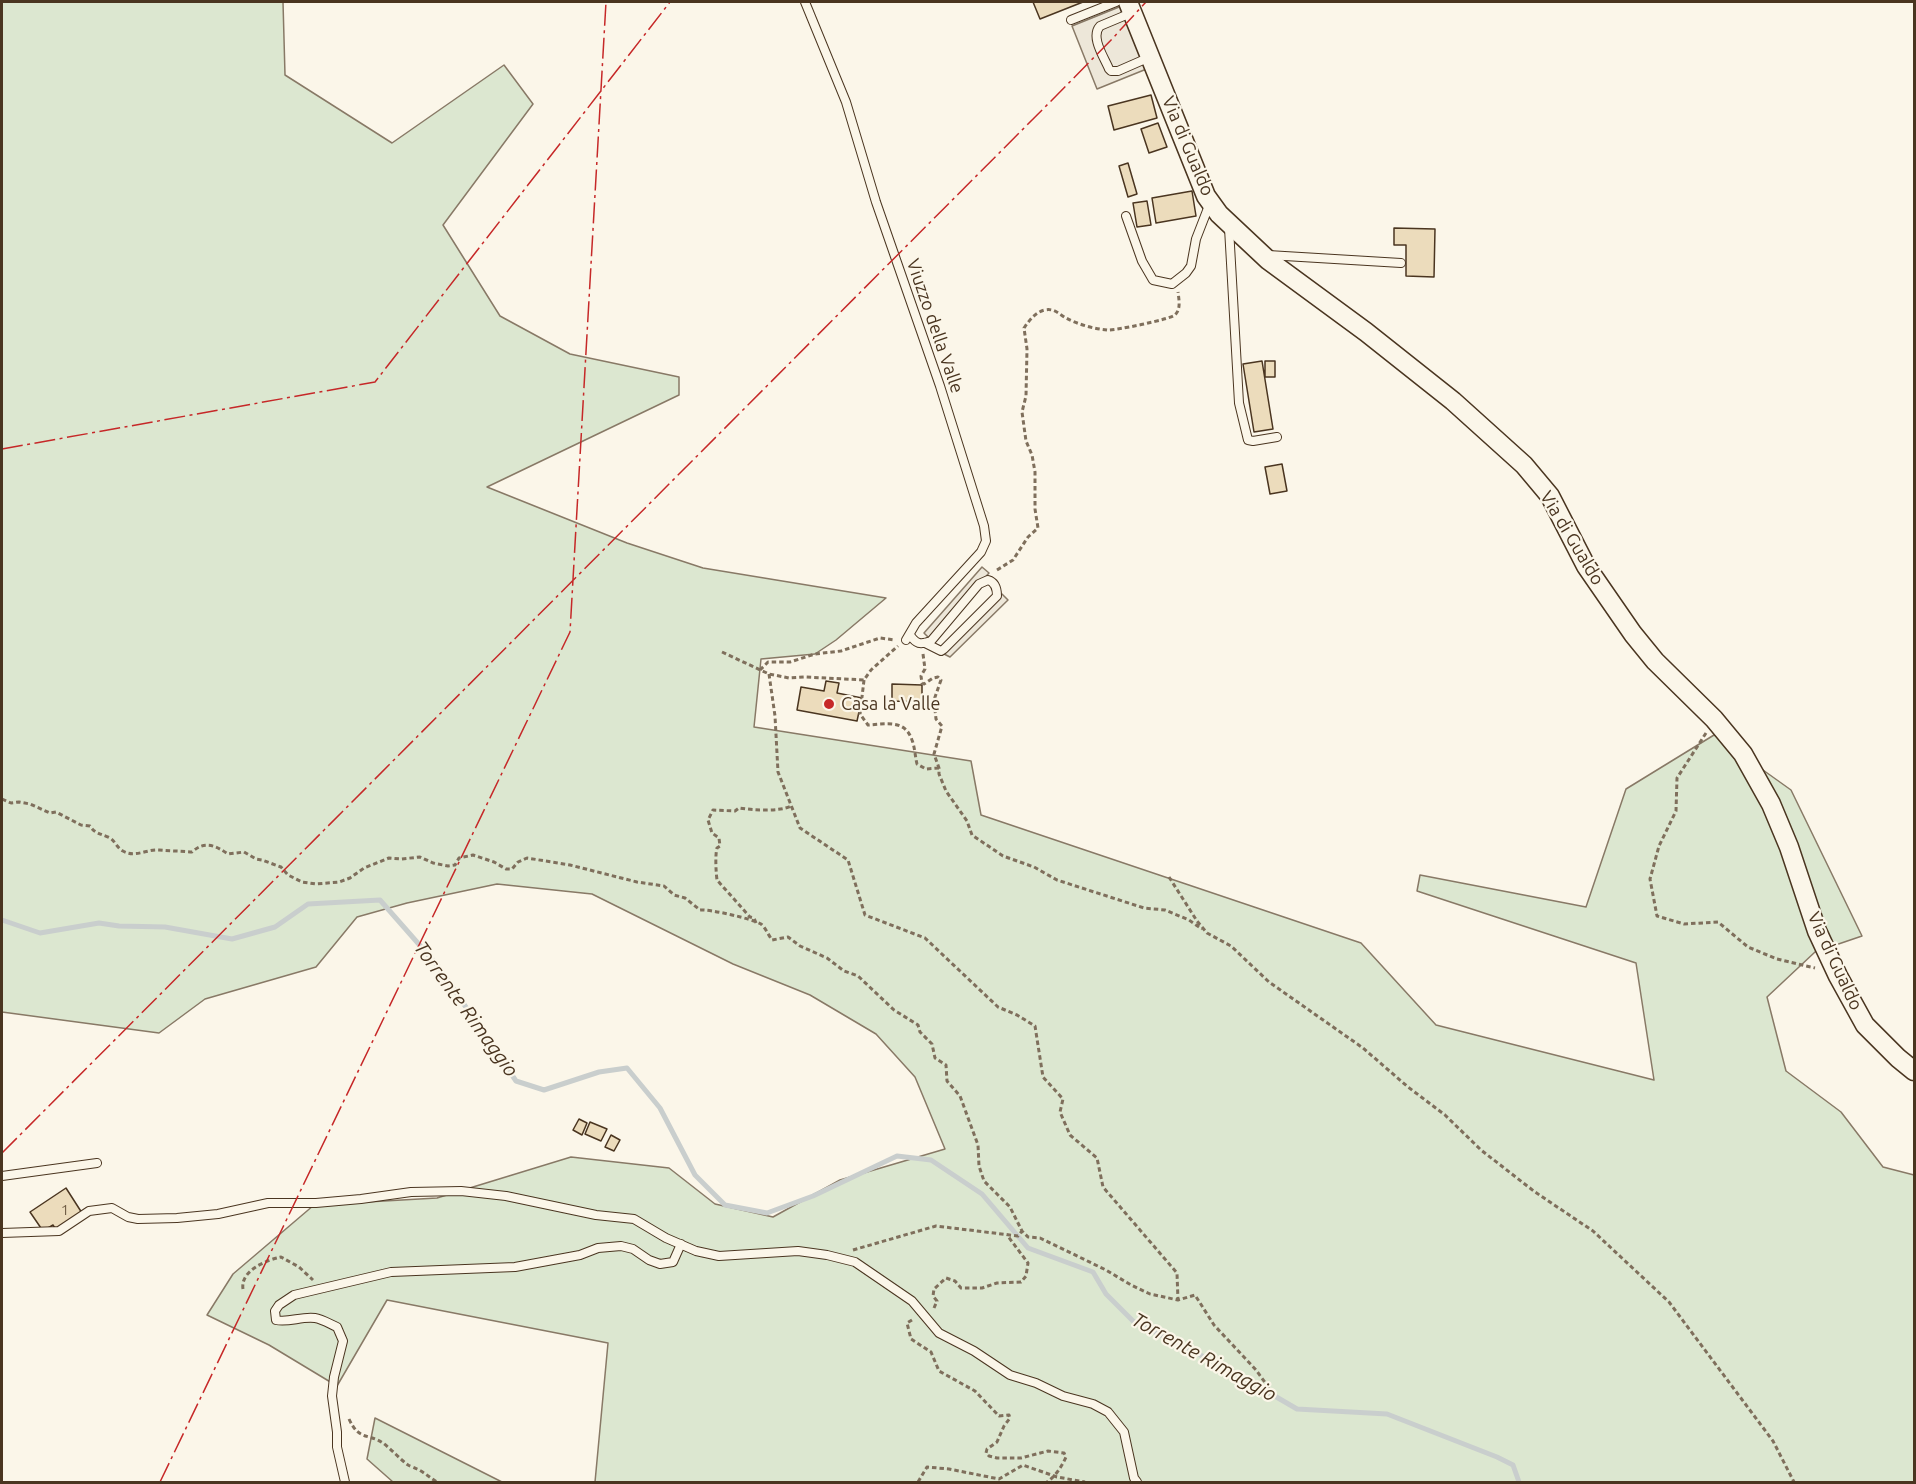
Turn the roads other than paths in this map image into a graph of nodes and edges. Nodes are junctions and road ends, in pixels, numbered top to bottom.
1 (806, 2) edge
2 (1116, 2) edge
3 (1130, 7) edge
4 (1071, 20) dead end
5 (1151, 57) junction
6 (1210, 201) junction
7 (1125, 216) dead end
8 (1229, 223) junction
9 (1262, 255) junction
10 (1401, 263) dead end
11 (1277, 437) dead end
12 (922, 643) junction
13 (1914, 1071) edge
14 (97, 1163) dead end
15 (2, 1176) edge
16 (2, 1233) edge
17 (681, 1244) junction
18 (345, 1482) edge
19 (1137, 1482) edge

1 - 12 lane, Viuzzo della Valle
2 - 4 lane
3 - 5 street, Via di Gualdo
3 - 5 lane
5 - 6 street, Via di Gualdo
6 - 7 lane
6 - 8 street, Via di Gualdo
8 - 9 street, Via di Gualdo
8 - 11 lane
9 - 10 lane
9 - 13 street, Via di Gualdo
12 - 12 lane
14 - 15 lane
16 - 17 lane
17 - 18 lane
17 - 19 lane

